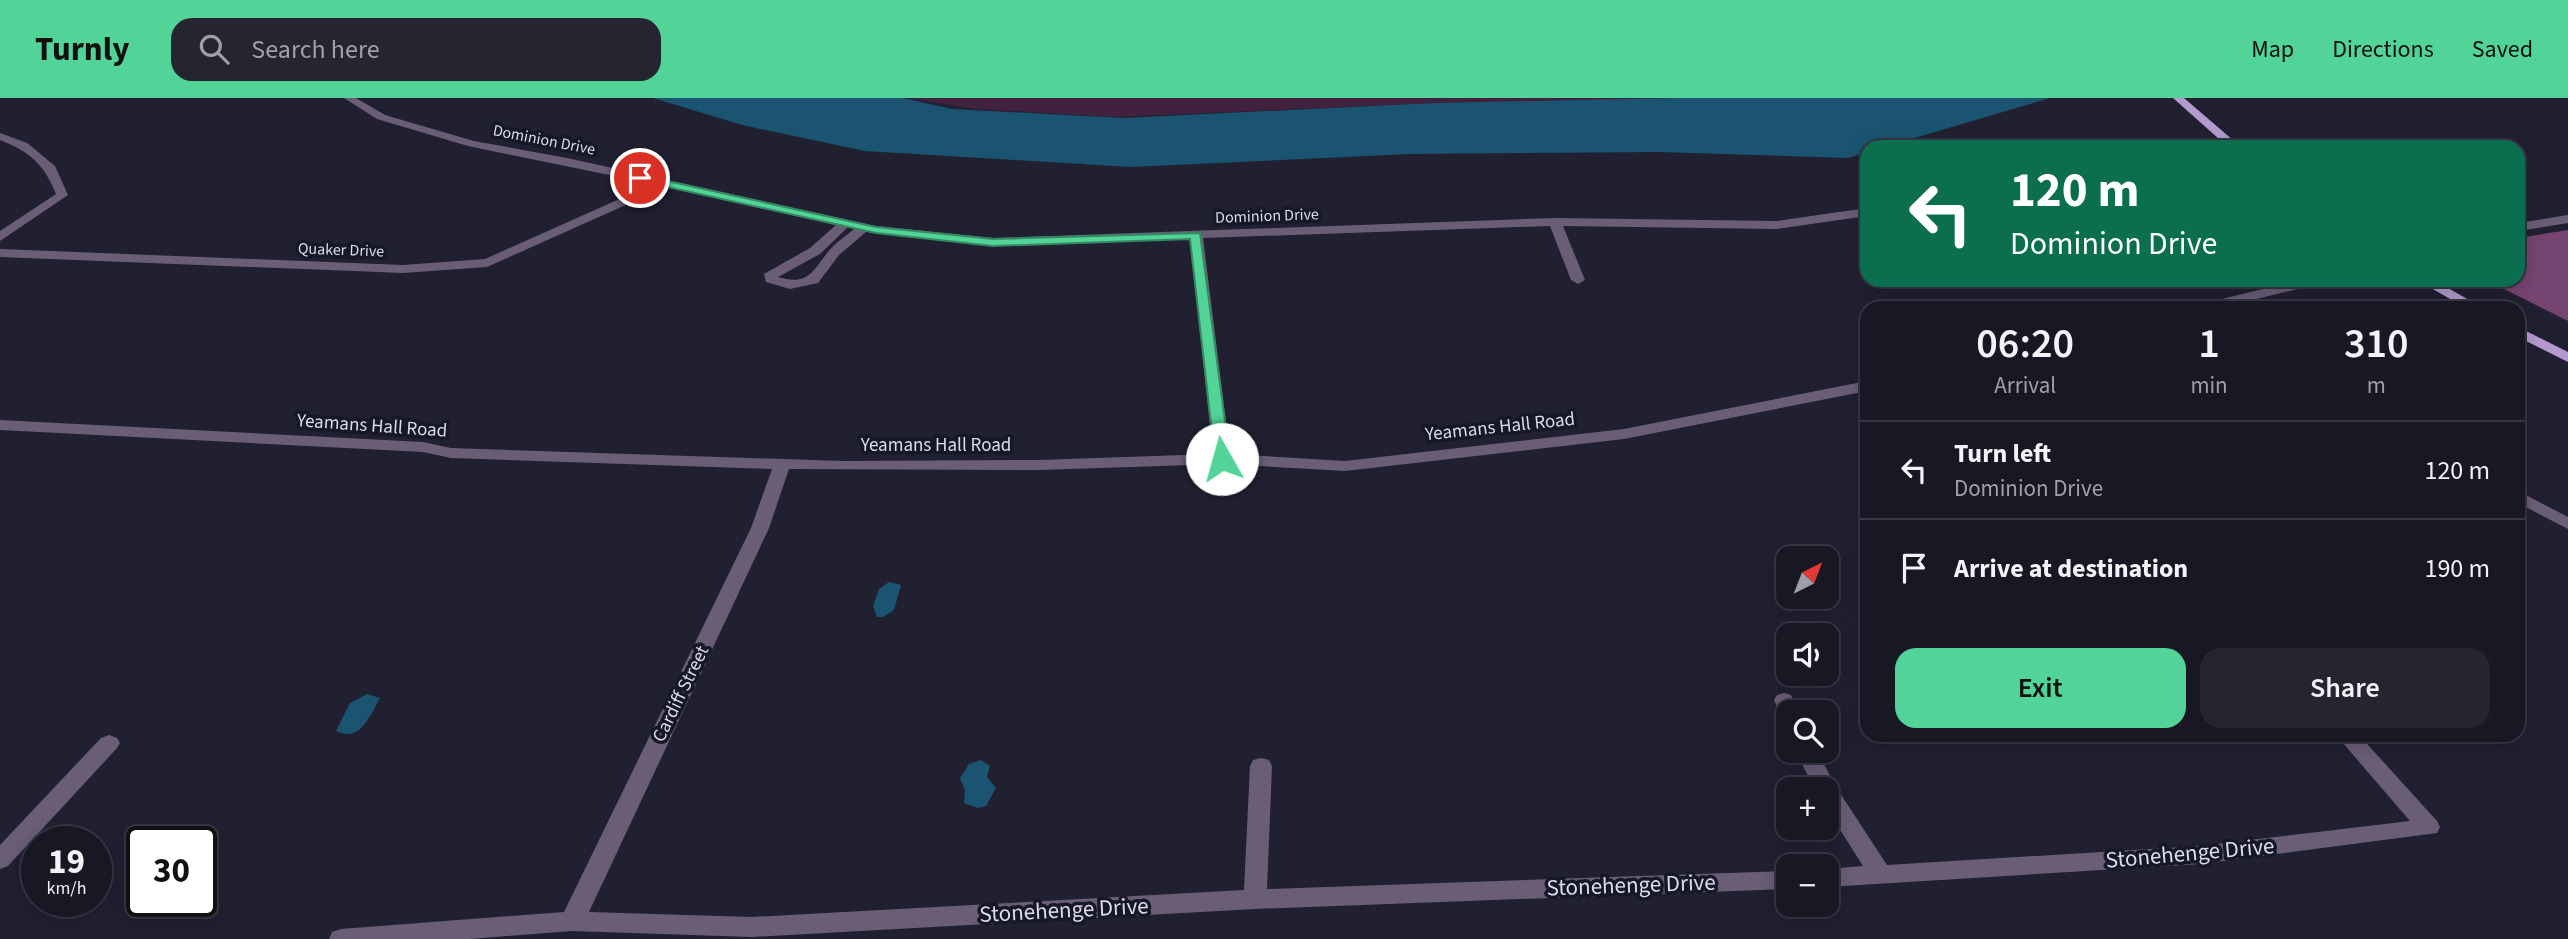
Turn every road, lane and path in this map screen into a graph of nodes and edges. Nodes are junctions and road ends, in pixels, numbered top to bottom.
1 (349, 98) edge
2 (2178, 98) edge
3 (0, 136) edge
4 (2227, 140) edge
5 (664, 183) junction
6 (1860, 213) edge
7 (2568, 219) edge
8 (1555, 222) junction
9 (845, 223) junction
10 (2525, 226) edge
11 (864, 227) junction
12 (1196, 236) junction
13 (0, 237) edge
14 (815, 251) junction
15 (0, 253) edge
16 (834, 253) junction
17 (1577, 280) dead end
18 (2289, 287) edge
19 (2437, 287) edge
20 (2231, 301) edge
21 (2463, 301) edge
22 (2525, 335) edge
23 (2568, 358) edge
24 (1860, 387) edge
25 (0, 425) edge
26 (1222, 459) junction
27 (782, 464) junction
28 (2525, 500) edge
29 (2568, 524) edge
30 (2353, 742) edge
31 (109, 743) dead end
32 (1261, 766) dead end
33 (1839, 809) edge
34 (0, 860) edge
35 (1882, 876) junction
36 (1839, 878) edge
37 (1776, 880) edge
38 (1255, 899) junction
39 (572, 921) junction
40 (341, 939) edge

1 - 5 street, Dominion Drive
2 - 4 main road
3 - 13 street
5 - 9 street, Dominion Drive
5 - 15 street, Quaker Drive
6 - 8 street, Dominion Drive
7 - 10 street
8 - 12 street, Dominion Drive
8 - 17 street
9 - 11 street, Dominion Drive
9 - 14 street
11 - 12 street, Dominion Drive
11 - 16 street
12 - 26 street
14 - 16 street
14 - 16 street
18 - 20 street
19 - 21 main road
22 - 23 main road
24 - 26 street, Yeamans Hall Road
25 - 27 street, Yeamans Hall Road
26 - 27 street, Yeamans Hall Road
27 - 39 street, Cardiff Street
28 - 29 street
30 - 35 street, Stonehenge Drive
31 - 34 street
32 - 38 street
33 - 35 street
35 - 36 street, Stonehenge Drive
37 - 38 street, Stonehenge Drive
38 - 39 street, Stonehenge Drive
39 - 40 street, Stonehenge Drive

